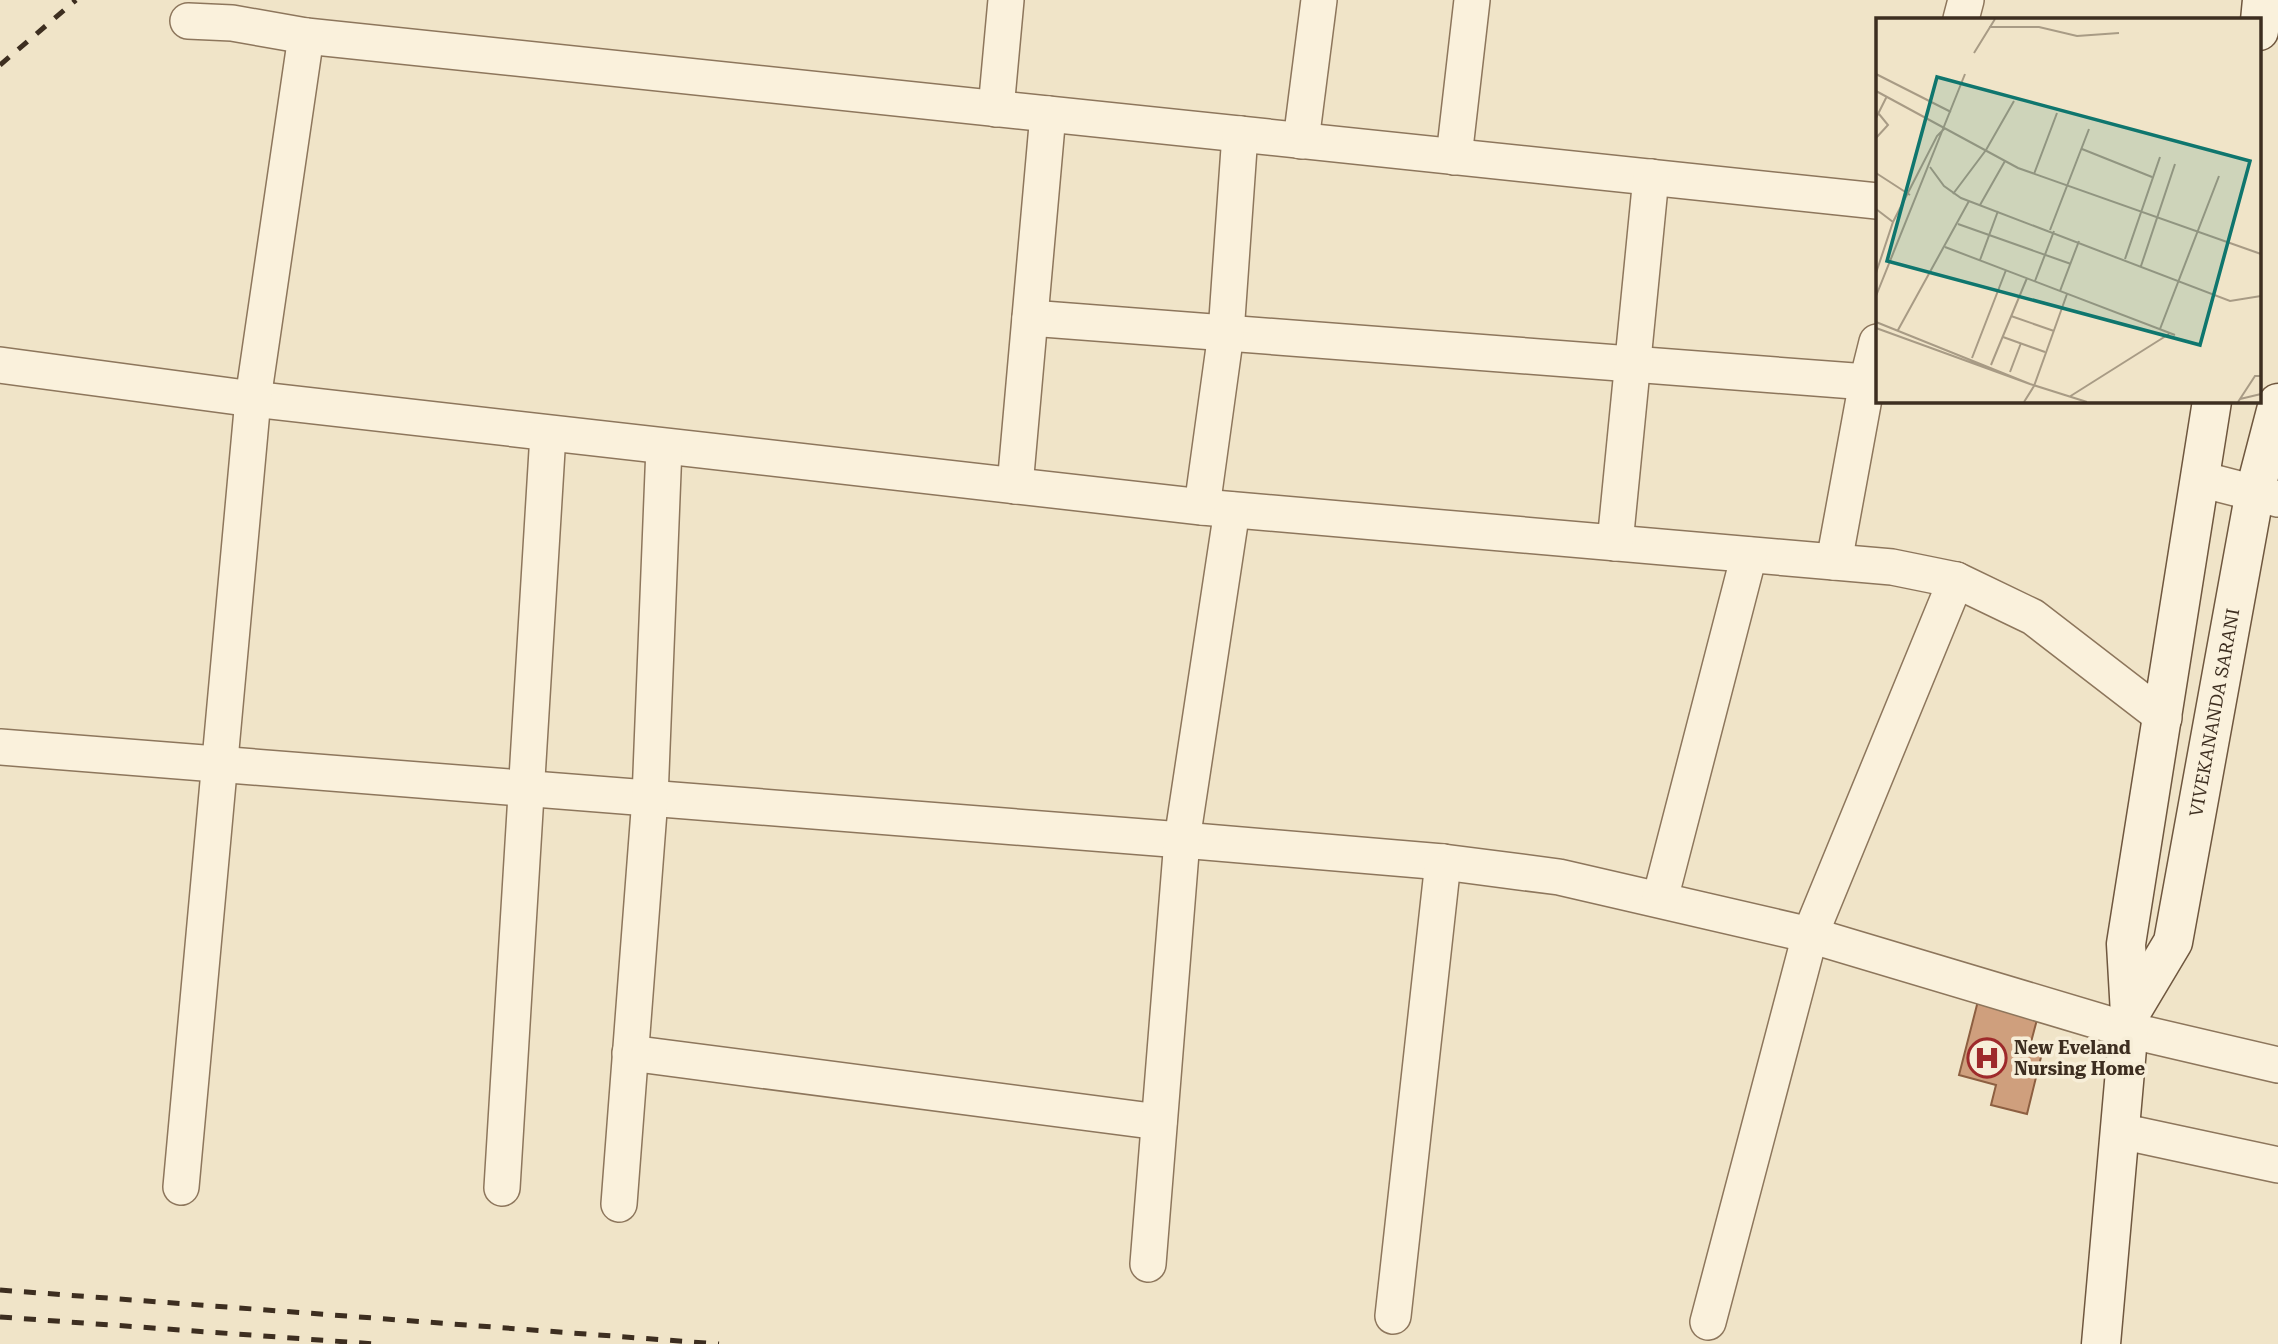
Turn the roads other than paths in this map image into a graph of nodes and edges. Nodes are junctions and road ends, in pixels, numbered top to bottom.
1 (1006, 0) edge
2 (1319, 0) edge
3 (1472, 0) edge
4 (1966, 0) edge
5 (2262, 0) edge
6 (240, 11) edge
7 (1961, 18) edge
8 (188, 21) dead end
9 (2260, 21) edge
10 (306, 36) junction
11 (996, 108) junction
12 (1048, 114) junction
13 (1240, 134) junction
14 (1301, 141) junction
15 (1454, 157) junction
16 (1651, 177) junction
17 (1876, 201) edge
18 (1030, 318) junction
19 (1226, 333) junction
20 (1876, 346) edge
21 (1632, 364) junction
22 (0, 365) edge
23 (1867, 382) junction
24 (253, 399) junction
25 (2212, 402) edge
26 (2278, 403) edge
27 (548, 434) junction
28 (664, 447) junction
29 (2200, 479) junction
30 (1015, 486) junction
31 (2266, 495) edge
32 (1217, 508) junction
33 (1615, 543) junction
34 (1749, 555) junction
35 (1834, 562) junction
36 (1956, 580) junction
37 (2164, 718) junction
38 (0, 747) edge
39 (218, 762) junction
40 (527, 787) junction
41 (650, 798) junction
42 (1182, 840) junction
43 (1443, 862) junction
44 (1660, 899) junction
45 (1810, 935) junction
46 (2129, 1022) junction
47 (630, 1053) junction
48 (2278, 1065) edge
49 (1159, 1122) junction
50 (2120, 1131) junction
51 (2278, 1165) edge
52 (181, 1187) dead end
53 (502, 1188) dead end
54 (618, 1204) dead end
55 (1148, 1264) dead end
56 (1393, 1315) dead end
57 (1708, 1322) dead end
58 (2101, 1344) edge

1 - 11 street
2 - 14 street
3 - 15 street
4 - 7 street
5 - 9 street
6 - 8 street
6 - 10 street
10 - 11 street
10 - 24 street
11 - 12 street
12 - 13 street
12 - 18 street
13 - 14 street
13 - 19 street
14 - 15 street
15 - 16 street
16 - 17 street
16 - 21 street
18 - 19 street
18 - 30 street
19 - 21 street
19 - 32 street
20 - 23 street
21 - 23 street
21 - 33 street
22 - 24 street
23 - 35 street
24 - 27 street
24 - 39 street
25 - 29 street, VIVEKANANDA SARANI
26 - 31 street, VIVEKANANDA SARANI
27 - 28 street
27 - 40 street
28 - 30 street
28 - 41 street
29 - 31 street
29 - 37 street, VIVEKANANDA SARANI
30 - 32 street
31 - 46 street, VIVEKANANDA SARANI
32 - 33 street
32 - 42 street
33 - 34 street
34 - 35 street
34 - 44 street
35 - 36 street
36 - 37 street
36 - 45 street
37 - 46 street, VIVEKANANDA SARANI
38 - 39 street
39 - 40 street
39 - 52 street
40 - 41 street
40 - 53 street
41 - 42 street
41 - 47 street
42 - 43 street
42 - 49 street
43 - 44 street
43 - 56 street
44 - 45 street
45 - 46 street
45 - 57 street
46 - 48 street
46 - 50 street, VIVEKANANDA SARANI
47 - 49 street
47 - 54 street
49 - 55 street
50 - 51 street
50 - 58 street, VIVEKANANDA SARANI

